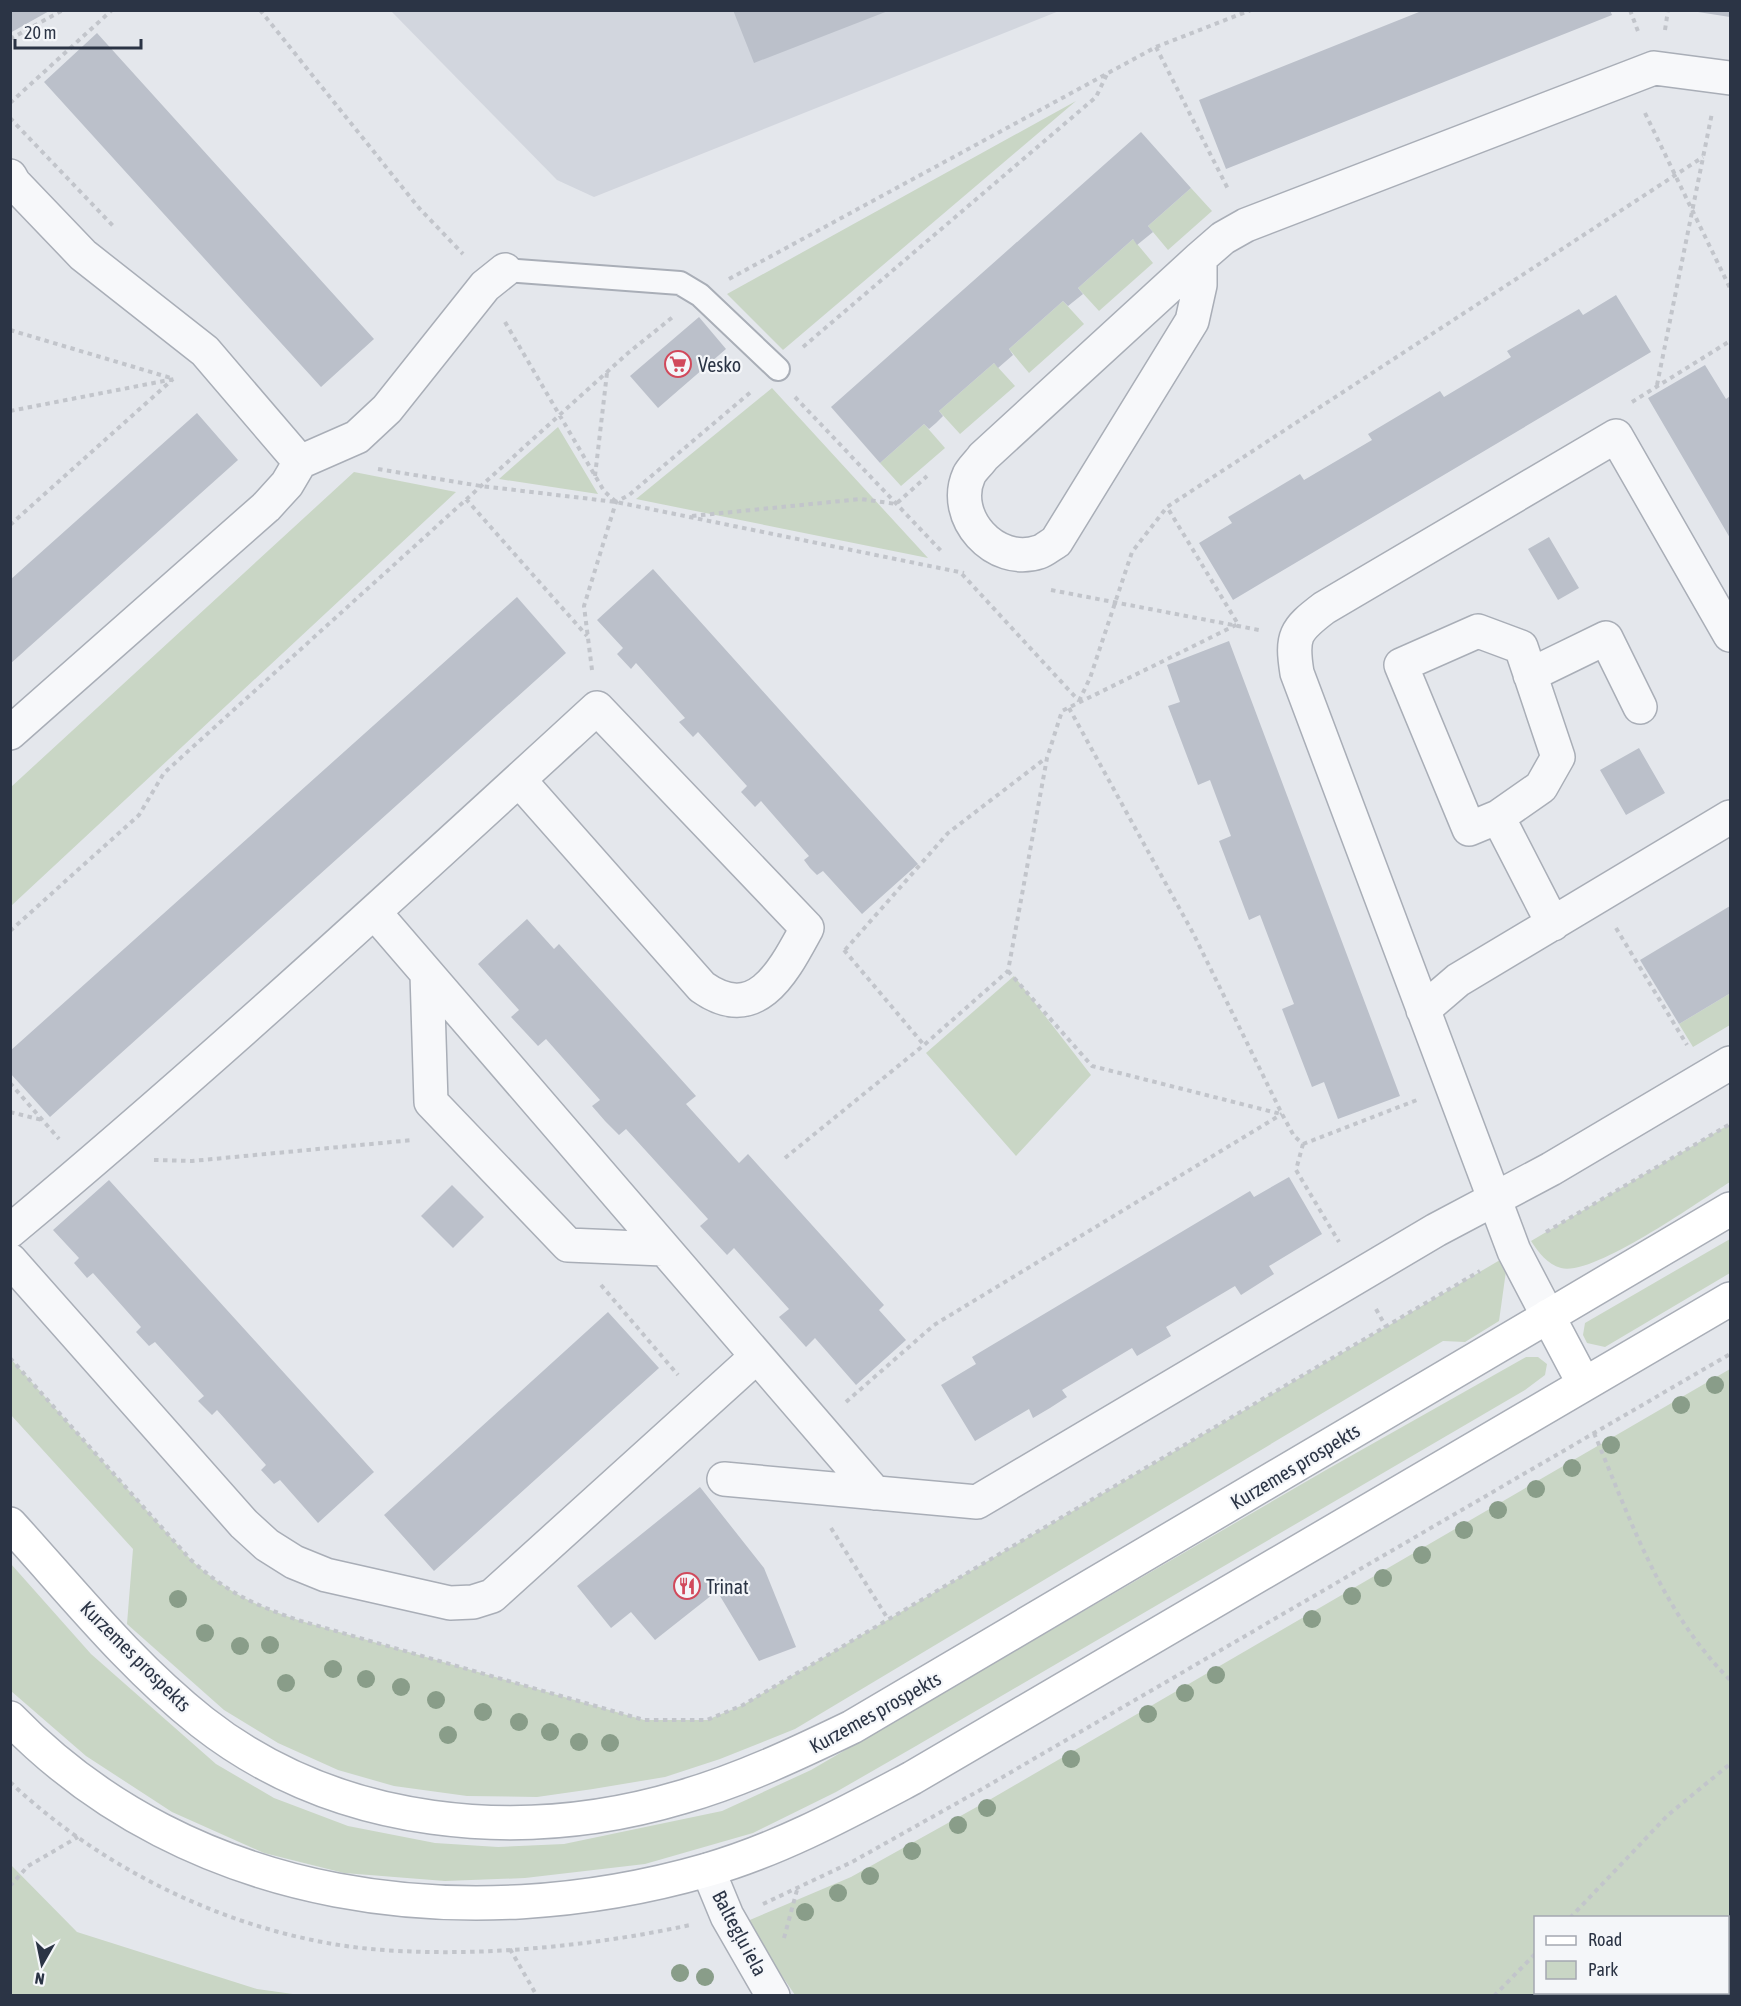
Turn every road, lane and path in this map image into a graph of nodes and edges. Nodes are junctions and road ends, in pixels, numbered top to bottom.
1 (63, 10) edge
2 (112, 10) edge
3 (260, 10) edge
4 (1251, 10) edge
5 (1630, 10) edge
6 (10, 39) edge
7 (1641, 40) dead end
8 (1156, 47) junction
9 (1108, 72) junction
10 (1725, 77) edge
11 (1628, 78) junction
12 (10, 103) edge
13 (10, 118) edge
14 (1703, 157) junction
15 (1674, 175) junction
16 (12, 179) edge
17 (1691, 211) junction
18 (1246, 225) junction
19 (123, 237) dead end
20 (1200, 258) junction
21 (495, 278) junction
22 (1731, 288) edge
23 (700, 296) junction
24 (10, 330) edge
25 (1731, 341) edge
26 (205, 351) junction
27 (778, 369) junction
28 (607, 372) junction
29 (174, 379) junction
30 (183, 385) dead end
31 (1658, 386) junction
32 (10, 411) edge
33 (560, 415) junction
34 (1616, 436) junction
35 (300, 462) junction
36 (377, 469) dead end
37 (595, 477) junction
38 (481, 486) junction
39 (466, 499) junction
40 (616, 502) junction
41 (896, 504) junction
42 (1167, 507) junction
43 (686, 516) junction
44 (10, 525) edge
45 (945, 556) dead end
46 (954, 564) dead end
47 (962, 573) junction
48 (973, 575) dead end
49 (1044, 588) dead end
50 (1115, 601) junction
51 (1238, 624) junction
52 (1731, 635) edge
53 (588, 636) junction
54 (1293, 640) junction
55 (1530, 675) junction
56 (1079, 701) junction
57 (1640, 707) dead end
58 (597, 708) junction
59 (1069, 708) junction
60 (10, 733) edge
61 (1047, 758) junction
62 (519, 780) junction
63 (1498, 817) junction
64 (1731, 817) edge
65 (1597, 897) junction
66 (375, 913) junction
67 (1553, 924) junction
68 (807, 928) junction
69 (10, 931) edge
70 (844, 951) junction
71 (1008, 971) junction
72 (427, 974) junction
73 (1423, 1010) junction
74 (924, 1045) junction
75 (1719, 1070) edge
76 (10, 1083) edge
77 (1451, 1088) junction
78 (10, 1112) edge
79 (1282, 1114) junction
80 (1731, 1124) edge
81 (463, 1135) junction
82 (1304, 1144) junction
83 (97, 1158) junction
84 (785, 1158) dead end
85 (1495, 1199) junction
86 (1731, 1209) edge
87 (10, 1231) edge
88 (568, 1245) junction
89 (663, 1249) junction
90 (1514, 1251) junction
91 (10, 1260) edge
92 (1358, 1276) junction
93 (1731, 1299) edge
94 (1548, 1316) junction
95 (1386, 1327) junction
96 (10, 1358) edge
97 (756, 1358) junction
98 (1584, 1384) junction
99 (704, 1404) junction
100 (817, 1427) junction
101 (1594, 1433) dead end
102 (724, 1479) dead end
103 (804, 1487) junction
104 (875, 1493) junction
105 (10, 1524) edge
106 (888, 1619) junction
107 (1731, 1680) edge
108 (10, 1718) edge
109 (1731, 1764) edge
110 (78, 1837) dead end
111 (708, 1870) junction
112 (10, 1886) edge
113 (1571, 1916) edge
114 (510, 1949) dead end
115 (1534, 1955) edge
116 (537, 1995) edge
117 (773, 1995) edge
118 (1494, 1995) edge

1 - 6 path
2 - 12 path
3 - 21 path
4 - 8 path
5 - 7 path
8 - 9 path
8 - 18 path
9 - 23 path
9 - 27 path
10 - 11 street
10 - 14 path
11 - 15 path
11 - 18 street
13 - 19 path
14 - 15 path
14 - 17 path
15 - 17 path
15 - 42 path
16 - 26 street
17 - 22 path
17 - 31 path
18 - 20 street
20 - 20 street
21 - 23 lane
21 - 33 path
21 - 35 street
23 - 27 lane
23 - 28 path
24 - 29 path
25 - 31 path
26 - 29 path
26 - 35 street
27 - 40 path
27 - 41 path
28 - 33 path
28 - 37 path
29 - 30 path
29 - 32 path
29 - 44 path
31 - 34 path
33 - 37 path
33 - 38 path
34 - 52 street
34 - 54 street
35 - 60 street
36 - 38 path
37 - 40 path
38 - 39 path
38 - 40 path
39 - 53 path
39 - 69 path
40 - 43 path
40 - 53 path
41 - 43 path
41 - 45 path
42 - 50 path
42 - 51 path
43 - 47 path
46 - 47 path
47 - 48 path
47 - 56 path
49 - 50 path
50 - 51 path
50 - 56 path
51 - 54 path
51 - 56 path
53 - 58 path
54 - 73 street
55 - 57 street
55 - 63 street
55 - 63 street
56 - 59 path
58 - 62 street
58 - 68 street
59 - 61 path
59 - 79 path
61 - 70 path
61 - 71 path
62 - 66 street
62 - 68 street
63 - 67 street
64 - 65 street
65 - 67 street
65 - 75 path
66 - 72 street
66 - 83 street
67 - 73 street
68 - 70 path
70 - 74 path
71 - 74 path
71 - 79 path
72 - 81 street
72 - 89 street
73 - 77 street
74 - 84 path
75 - 85 street
76 - 78 path
77 - 82 path
77 - 85 street
79 - 82 path
79 - 100 path
80 - 90 path
81 - 83 path
81 - 88 street
82 - 92 path
83 - 87 street
85 - 90 street
85 - 92 street
86 - 94 main road, Kurzemes prospekts
88 - 89 street
88 - 99 path
89 - 97 street
90 - 94 street
90 - 95 path
91 - 99 street
92 - 95 path
92 - 104 street
93 - 98 main road
94 - 98 main road
94 - 105 main road, Kurzemes prospekts
95 - 106 path
96 - 106 path
97 - 99 street
97 - 100 street
98 - 111 main road
100 - 104 street
101 - 107 path
102 - 103 street
103 - 104 street
103 - 106 path
108 - 111 main road
109 - 113 path
110 - 112 path
111 - 117 street, Baltegļu iela
114 - 116 path
115 - 118 path

